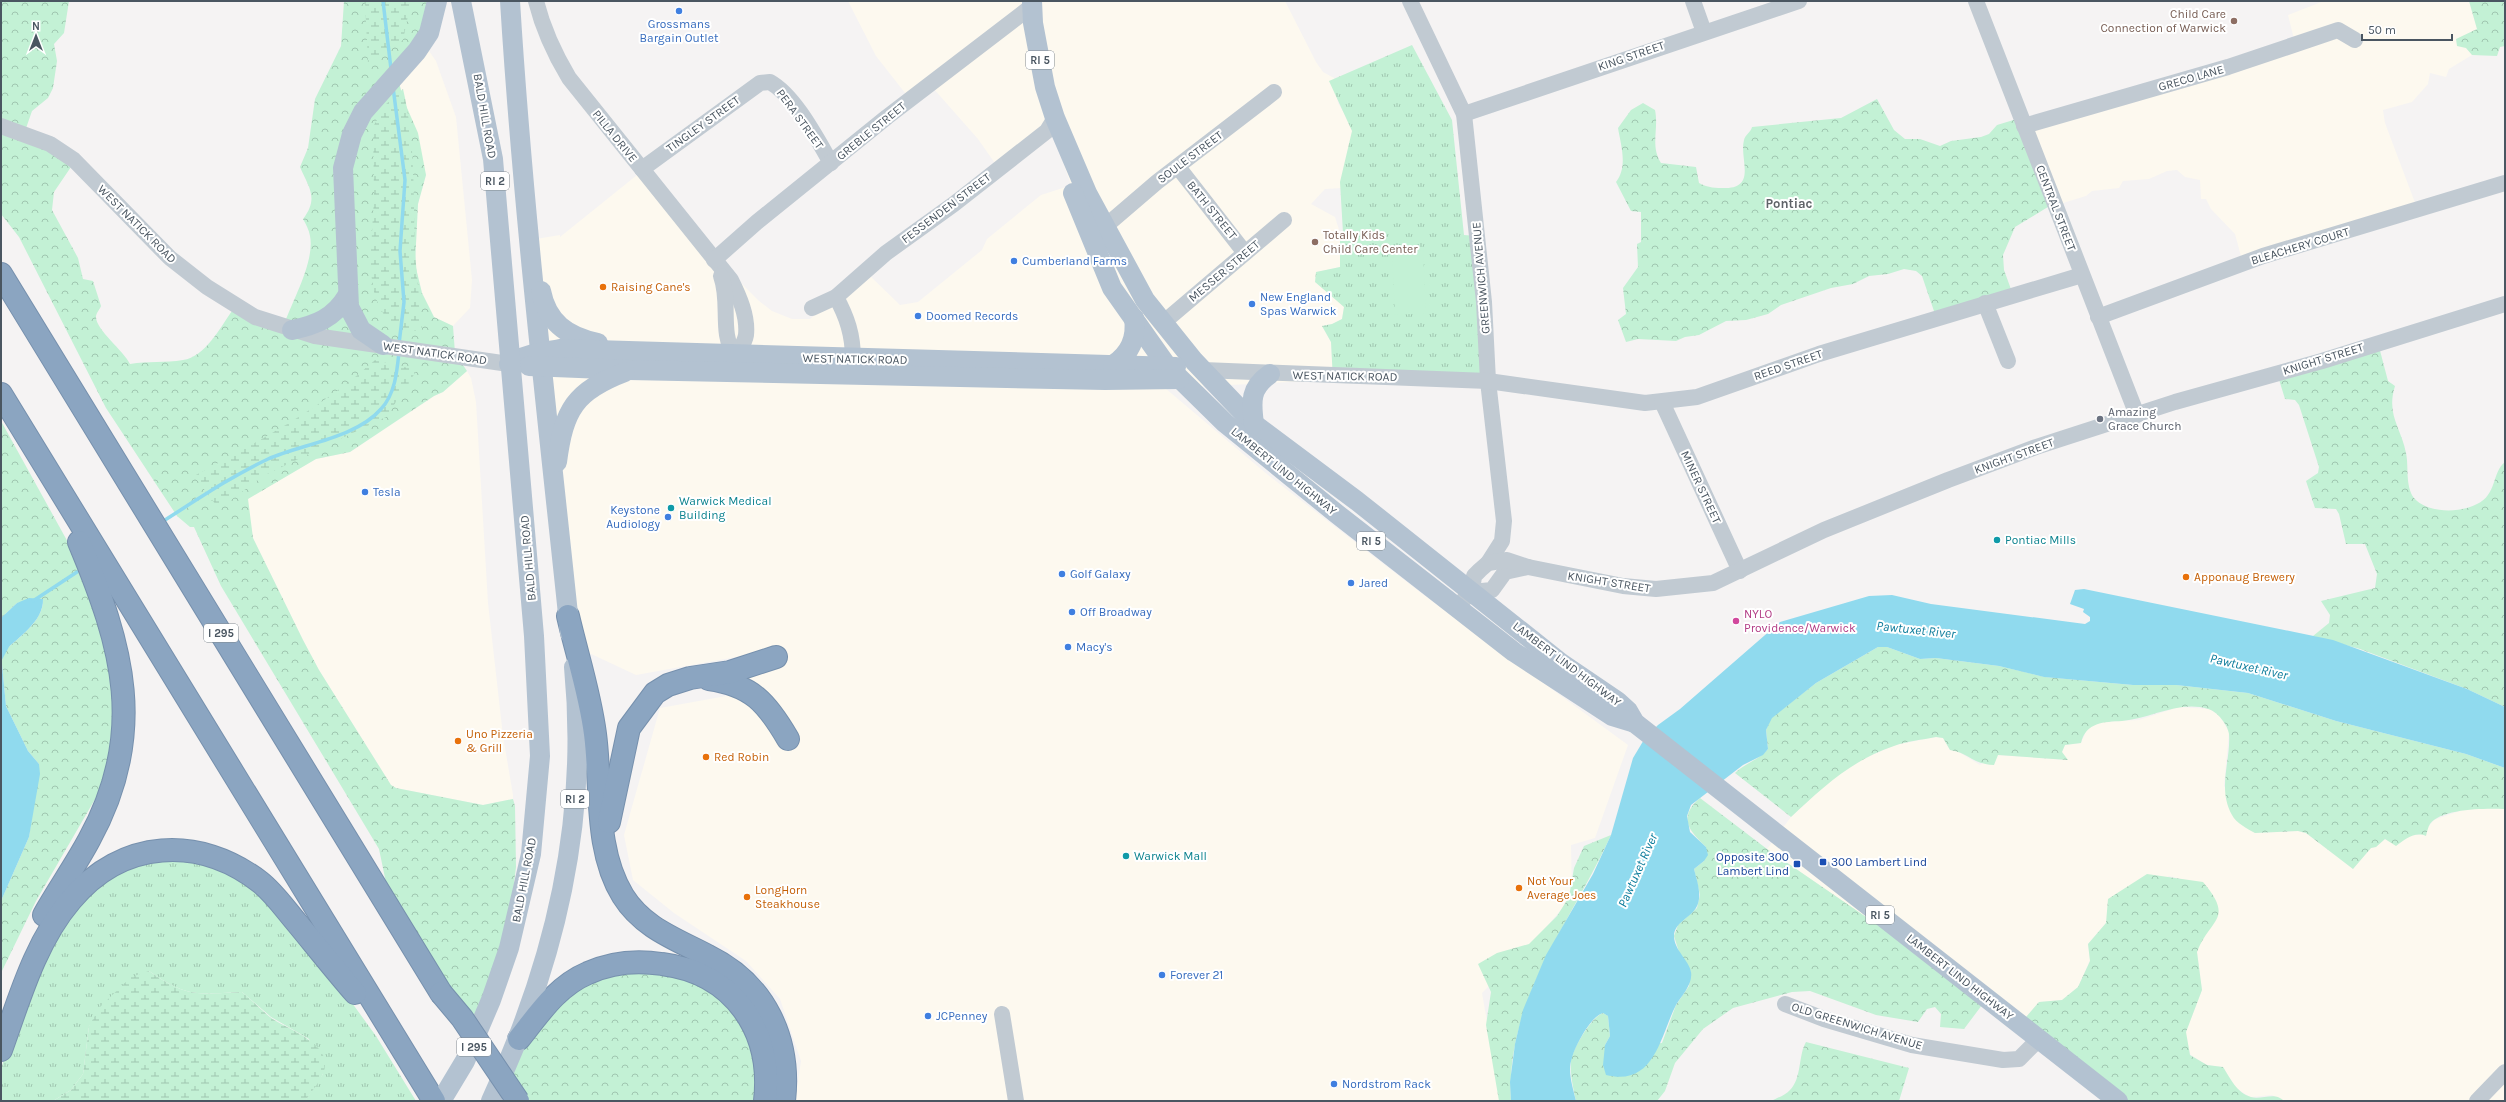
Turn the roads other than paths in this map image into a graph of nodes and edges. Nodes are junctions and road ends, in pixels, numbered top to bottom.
1 (436, 1) edge
2 (461, 1) edge
3 (497, 1) edge
4 (510, 1) edge
5 (536, 1) edge
6 (1410, 1) edge
7 (1693, 1) edge
8 (1799, 1) edge
9 (1976, 1) edge
10 (1032, 3) edge
11 (1704, 32) junction
12 (2355, 40) dead end
13 (765, 82) joint
14 (1274, 92) dead end
15 (1464, 114) junction
16 (517, 116) junction
17 (1055, 118) junction
18 (1, 126) edge
19 (2024, 126) junction
20 (831, 163) junction
21 (1178, 167) junction
22 (642, 169) junction
23 (2505, 183) edge
24 (1284, 220) dead end
25 (526, 221) junction
26 (1108, 224) dead end
27 (1245, 253) junction
28 (714, 260) junction
29 (1, 274) edge
30 (2082, 275) junction
31 (347, 296) junction
32 (836, 297) junction
33 (1985, 303) junction
34 (2505, 304) edge
35 (812, 308) dead end
36 (2098, 317) junction
37 (1134, 318) junction
38 (1164, 322) junction
39 (292, 330) junction
40 (387, 345) junction
41 (661, 353) junction
42 (853, 359) junction
43 (540, 360) junction
44 (2008, 361) dead end
45 (509, 364) junction
46 (735, 364) junction
47 (1113, 364) junction
48 (628, 370) junction
49 (1203, 370) junction
50 (1174, 372) junction
51 (1270, 374) junction
52 (1488, 381) junction
53 (1, 394) edge
54 (1662, 402) junction
55 (2137, 415) junction
56 (1254, 424) junction
57 (50, 474) junction
58 (554, 484) junction
59 (1488, 563) junction
60 (1528, 567) junction
61 (1740, 571) junction
62 (1472, 592) junction
63 (1457, 606) junction
64 (568, 616) junction
65 (776, 657) dead end
66 (690, 678) junction
67 (1635, 723) junction
68 (788, 739) dead end
69 (606, 842) junction
70 (441, 993) junction
71 (1786, 1004) dead end
72 (1, 1005) edge
73 (1002, 1014) dead end
74 (519, 1039) junction
75 (2039, 1039) junction
76 (1, 1050) edge
77 (409, 1061) junction
78 (2505, 1072) edge
79 (434, 1101) edge
80 (442, 1101) edge
81 (491, 1101) edge
82 (507, 1101) edge
83 (518, 1101) edge
84 (766, 1101) edge
85 (784, 1101) edge
86 (1016, 1101) edge
87 (2118, 1101) edge
88 (2477, 1101) edge

1 - 31 main road
2 - 45 main road, BALD HILL ROAD / RI 2
3 - 16 main road
4 - 16 main road, RI 2
5 - 22 street, PILLA DRIVE
6 - 15 street, GREENWICH AVENUE
7 - 11 street
8 - 11 street, KING STREET
9 - 19 street, CENTRAL STREET
10 - 17 main road, LAMBERT LIND HIGHWAY / RI 5
10 - 20 street, GREBLE STREET
11 - 15 street, KING STREET
12 - 19 street, GRECO LANE
13 - 20 street, PERA STREET
13 - 22 street, TINGLEY STREET
14 - 21 street, SOULE STREET
15 - 52 street, GREENWICH AVENUE
16 - 25 main road, RI 2
17 - 32 street, FESSENDEN STREET
17 - 37 main road, LAMBERT LIND HIGHWAY / RI 5
17 - 38 main road, LAMBERT LIND HIGHWAY / RI 5
18 - 39 street, WEST NATICK ROAD
19 - 30 street, CENTRAL STREET
20 - 28 street, GREBLE STREET
21 - 26 street, SOULE STREET
21 - 27 street, BATH STREET
22 - 28 street, PILLA DRIVE
23 - 36 street, BLEACHERY COURT
24 - 27 street, MESSER STREET
25 - 41 main road
25 - 43 main road, RI 2
27 - 38 street, MESSER STREET
28 - 46 street, PILLA DRIVE
29 - 70 highway, I 295
30 - 33 street, REED STREET
30 - 36 street, CENTRAL STREET
31 - 39 main road
31 - 40 main road
32 - 35 street, FESSENDEN STREET
32 - 42 street
33 - 44 street
33 - 54 street, REED STREET
34 - 55 street, KNIGHT STREET
36 - 55 street, CENTRAL STREET
37 - 47 main road
37 - 50 main road, LAMBERT LIND HIGHWAY / RI 5
38 - 49 main road, LAMBERT LIND HIGHWAY / RI 5
39 - 40 street, WEST NATICK ROAD
40 - 45 street, WEST NATICK ROAD
41 - 43 main road, WEST NATICK ROAD
41 - 46 main road, WEST NATICK ROAD
42 - 46 main road, WEST NATICK ROAD
42 - 47 main road, WEST NATICK ROAD
43 - 45 main road, WEST NATICK ROAD
43 - 48 main road, WEST NATICK ROAD
43 - 58 main road, RI 2
45 - 80 main road, BALD HILL ROAD / RI 2
46 - 48 main road, WEST NATICK ROAD
46 - 50 main road, WEST NATICK ROAD
47 - 50 main road, WEST NATICK ROAD
48 - 58 main road
49 - 50 main road, WEST NATICK ROAD
49 - 51 street, WEST NATICK ROAD
49 - 56 main road, LAMBERT LIND HIGHWAY / RI 5
50 - 63 main road, LAMBERT LIND HIGHWAY / RI 5
51 - 52 street, WEST NATICK ROAD
51 - 56 main road
52 - 54 street, REED STREET
52 - 59 street, GREENWICH AVENUE
53 - 57 highway
54 - 61 street, MINER STREET
55 - 61 street, KNIGHT STREET
56 - 62 main road, LAMBERT LIND HIGHWAY / RI 5
57 - 72 highway
57 - 77 highway
58 - 64 main road, RI 2
59 - 60 street, KNIGHT STREET
59 - 62 street
60 - 61 street, KNIGHT STREET
60 - 62 street, KNIGHT STREET
62 - 63 street
62 - 67 main road, LAMBERT LIND HIGHWAY / RI 5
63 - 67 main road, LAMBERT LIND HIGHWAY / RI 5
64 - 69 highway
64 - 74 main road, RI 2
65 - 66 highway
66 - 68 highway
66 - 69 highway
67 - 75 main road, LAMBERT LIND HIGHWAY / RI 5
69 - 85 highway
70 - 82 highway, I 295, bridge
70 - 83 highway, bridge
71 - 75 street, OLD GREENWICH AVENUE
73 - 86 street
74 - 81 main road, RI 2
74 - 84 highway
75 - 87 main road, RI 5
76 - 77 highway
77 - 79 highway
78 - 88 street

